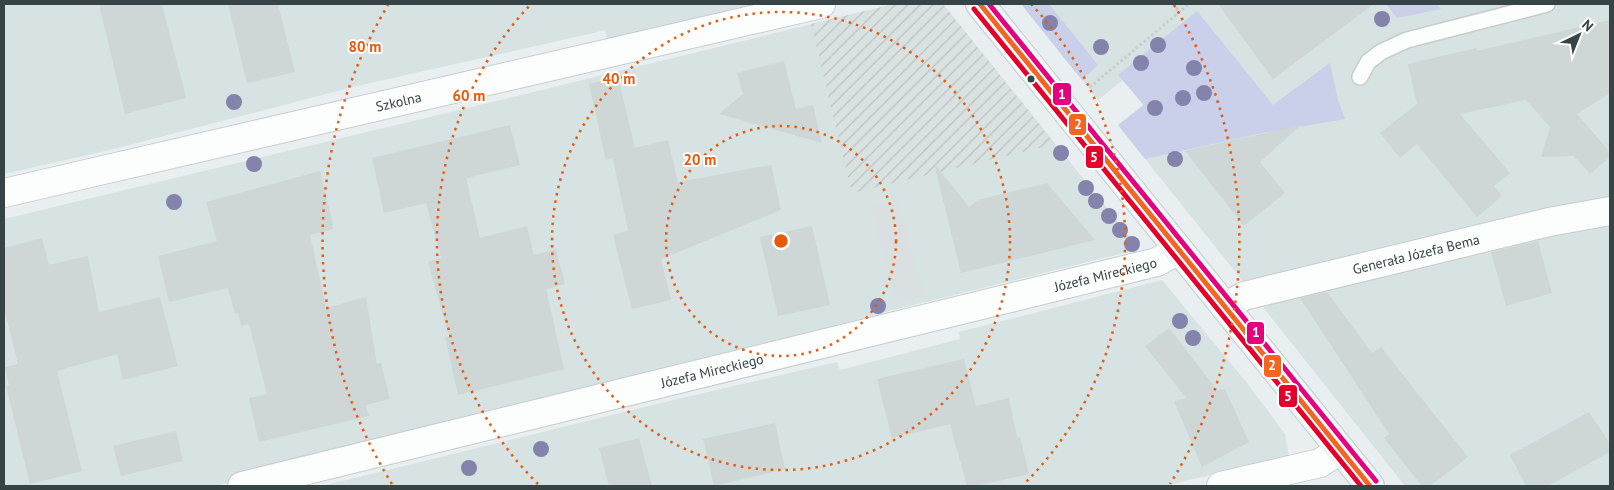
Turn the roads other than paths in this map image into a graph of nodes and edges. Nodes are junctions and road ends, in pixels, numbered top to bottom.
1 (821, 4) edge
2 (980, 4) edge
3 (1547, 4) edge
4 (1360, 77) dead end
5 (4, 192) edge
6 (1610, 211) edge
7 (1178, 250) junction
8 (1225, 307) junction
9 (1340, 450) junction
10 (242, 486) edge
11 (1221, 486) edge
12 (1370, 486) edge

1 - 5 street, Szkolna
2 - 7 street
3 - 4 lane
6 - 8 street, Generała Józefa Bema
7 - 8 street
7 - 10 street, Józefa Mireckiego
8 - 9 street
9 - 11 street
9 - 12 street

